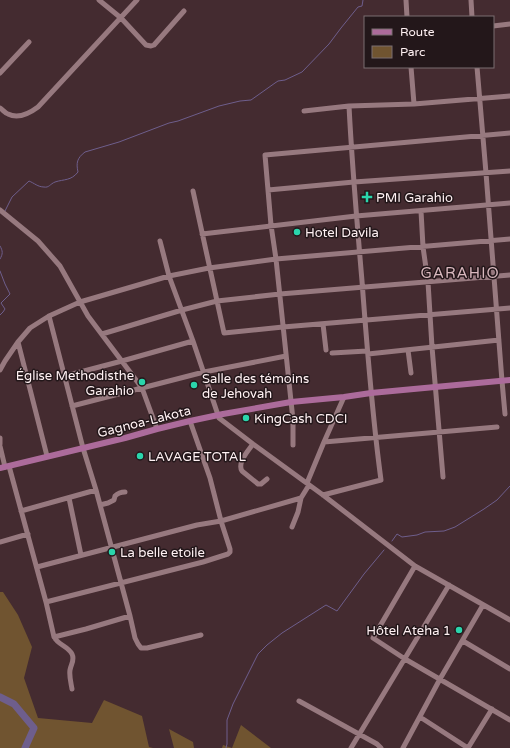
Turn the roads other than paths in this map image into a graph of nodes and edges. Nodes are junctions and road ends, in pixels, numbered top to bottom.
1 (99, 0) edge
2 (137, 0) edge
3 (406, 0) edge
4 (471, 0) edge
5 (184, 11) dead end
6 (407, 16) edge
7 (472, 16) edge
8 (121, 18) junction
9 (510, 24) edge
10 (494, 26) edge
11 (28, 42) dead end
12 (411, 68) edge
13 (476, 68) edge
14 (0, 73) edge
15 (510, 96) edge
16 (480, 98) junction
17 (414, 104) junction
18 (349, 106) junction
19 (0, 108) edge
20 (304, 111) dead end
21 (510, 133) edge
22 (482, 136) junction
23 (351, 147) junction
24 (510, 171) edge
25 (486, 173) junction
26 (354, 182) junction
27 (193, 190) dead end
28 (268, 190) junction
29 (510, 203) edge
30 (488, 205) junction
31 (0, 210) edge
32 (421, 211) junction
33 (356, 216) junction
34 (271, 225) junction
35 (202, 234) junction
36 (510, 240) edge
37 (160, 241) dead end
38 (491, 241) junction
39 (423, 247) junction
40 (359, 252) junction
41 (276, 259) junction
42 (209, 268) junction
43 (510, 275) edge
44 (170, 276) junction
45 (494, 276) junction
46 (428, 282) junction
47 (362, 287) junction
48 (280, 294) junction
49 (217, 301) junction
50 (80, 302) junction
51 (510, 308) edge
52 (496, 309) junction
53 (182, 310) junction
54 (430, 314) junction
55 (49, 316) junction
56 (365, 320) junction
57 (323, 324) junction
58 (283, 327) junction
59 (102, 334) junction
60 (499, 340) junction
61 (193, 341) junction
62 (18, 342) junction
63 (432, 347) junction
64 (326, 350) dead end
65 (408, 350) junction
66 (367, 352) junction
67 (332, 353) dead end
68 (286, 356) junction
69 (122, 361) junction
70 (0, 370) edge
71 (204, 372) junction
72 (412, 373) dead end
73 (65, 376) junction
74 (510, 380) edge
75 (502, 381) junction
76 (435, 387) junction
77 (142, 388) junction
78 (371, 393) junction
79 (344, 398) junction
80 (291, 402) junction
81 (72, 406) junction
82 (506, 414) dead end
83 (218, 415) junction
84 (190, 421) junction
85 (497, 427) dead end
86 (157, 429) junction
87 (439, 432) junction
88 (375, 437) junction
89 (0, 438) edge
90 (324, 442) junction
91 (253, 444) junction
92 (0, 445) edge
93 (293, 445) dead end
94 (83, 448) junction
95 (47, 456) junction
96 (5, 467) edge
97 (443, 477) dead end
98 (267, 479) dead end
99 (308, 484) junction
100 (96, 490) junction
101 (125, 492) dead end
102 (323, 495) junction
103 (69, 498) junction
104 (301, 498) junction
105 (100, 505) junction
106 (21, 511) junction
107 (221, 521) junction
108 (292, 527) dead end
109 (28, 534) junction
110 (0, 542) edge
111 (112, 547) junction
112 (82, 555) junction
113 (415, 566) junction
114 (37, 567) junction
115 (121, 582) junction
116 (449, 585) junction
117 (46, 602) junction
118 (483, 605) junction
119 (130, 616) junction
120 (510, 620) edge
121 (200, 635) dead end
122 (54, 637) junction
123 (463, 641) junction
124 (405, 659) junction
125 (510, 669) edge
126 (440, 679) junction
127 (72, 689) dead end
128 (299, 701) dead end
129 (492, 709) junction
130 (420, 717) junction
131 (510, 720) edge
132 (359, 734) junction
133 (351, 748) edge
134 (381, 748) edge
135 (403, 748) edge
136 (468, 748) edge

1 - 8 street
2 - 8 street
3 - 6 street
4 - 7 street
5 - 8 street
8 - 19 street
9 - 10 street
11 - 14 street
12 - 17 street
13 - 16 street
15 - 16 street
16 - 17 street
16 - 22 street
17 - 18 street
18 - 20 street
18 - 23 street
21 - 22 street
22 - 23 street
22 - 25 street
23 - 26 street
23 - 28 street
24 - 25 street
25 - 26 street
25 - 30 street
26 - 28 street
26 - 33 street
27 - 35 street
28 - 34 street
29 - 30 street
30 - 32 street
30 - 38 street
31 - 50 street
32 - 33 street
32 - 39 street
33 - 34 street
33 - 40 street
34 - 35 street
34 - 41 street
35 - 42 street
36 - 38 street
37 - 44 street
38 - 39 street
38 - 45 street
39 - 40 street
39 - 46 street
40 - 41 street
40 - 47 street
41 - 42 street
41 - 48 street
42 - 44 street
42 - 49 street
43 - 45 street
44 - 50 street
44 - 53 street
45 - 46 street
45 - 52 street
46 - 47 street
46 - 54 street
47 - 48 street
47 - 56 street
48 - 49 street
48 - 58 street
49 - 53 street
49 - 58 street
50 - 55 street
50 - 59 street
51 - 52 street
52 - 54 street
52 - 60 street
53 - 59 street
53 - 61 street
54 - 56 street
54 - 63 street
55 - 62 street
55 - 73 street
56 - 57 street
56 - 66 street
57 - 58 street
57 - 64 street
58 - 68 street
59 - 69 street
60 - 63 street
60 - 75 street
61 - 69 street
61 - 71 street
62 - 70 street
62 - 95 street
63 - 65 street
63 - 76 street
65 - 66 street
65 - 72 street
66 - 67 street
66 - 78 street
68 - 71 street
68 - 80 street
69 - 73 street
69 - 77 street
71 - 77 street
71 - 83 street
73 - 81 street
74 - 75 main road, Gagnoa-Lakota
75 - 76 main road, Gagnoa-Lakota
75 - 82 street
76 - 78 main road, Gagnoa-Lakota
76 - 87 street
77 - 81 street
77 - 86 street
78 - 79 main road, Gagnoa-Lakota
78 - 88 street
79 - 80 main road, Gagnoa-Lakota
79 - 90 street
80 - 83 main road, Gagnoa-Lakota
80 - 93 street
81 - 94 street
83 - 84 main road, Gagnoa-Lakota
83 - 91 street
84 - 86 main road, Gagnoa-Lakota
84 - 107 street
85 - 87 street
86 - 94 main road, Gagnoa-Lakota
87 - 88 street
87 - 97 street
88 - 90 street
88 - 102 street
89 - 92 street
90 - 99 street
91 - 98 street
91 - 99 street
92 - 96 street
94 - 95 main road, Gagnoa-Lakota
94 - 100 street
95 - 96 main road, Gagnoa-Lakota
96 - 106 street
99 - 102 street
99 - 104 street
100 - 103 street
100 - 105 street
101 - 105 street
102 - 113 street
103 - 106 street
103 - 112 street
104 - 107 street
104 - 108 street
105 - 111 street
106 - 109 street
107 - 111 street
107 - 115 street
109 - 110 street
109 - 114 street
111 - 112 street
111 - 115 street
112 - 114 street
113 - 116 street
113 - 124 street
114 - 117 street
115 - 117 street
115 - 119 street
116 - 118 street
116 - 124 street
117 - 122 street
118 - 120 street
118 - 123 street
119 - 121 street
119 - 122 street
122 - 127 street
123 - 125 street
123 - 126 street
124 - 126 street
124 - 132 street
126 - 129 street
126 - 130 street
128 - 132 street
129 - 131 street
129 - 136 street
130 - 135 street
130 - 136 street
132 - 133 street
132 - 134 street

